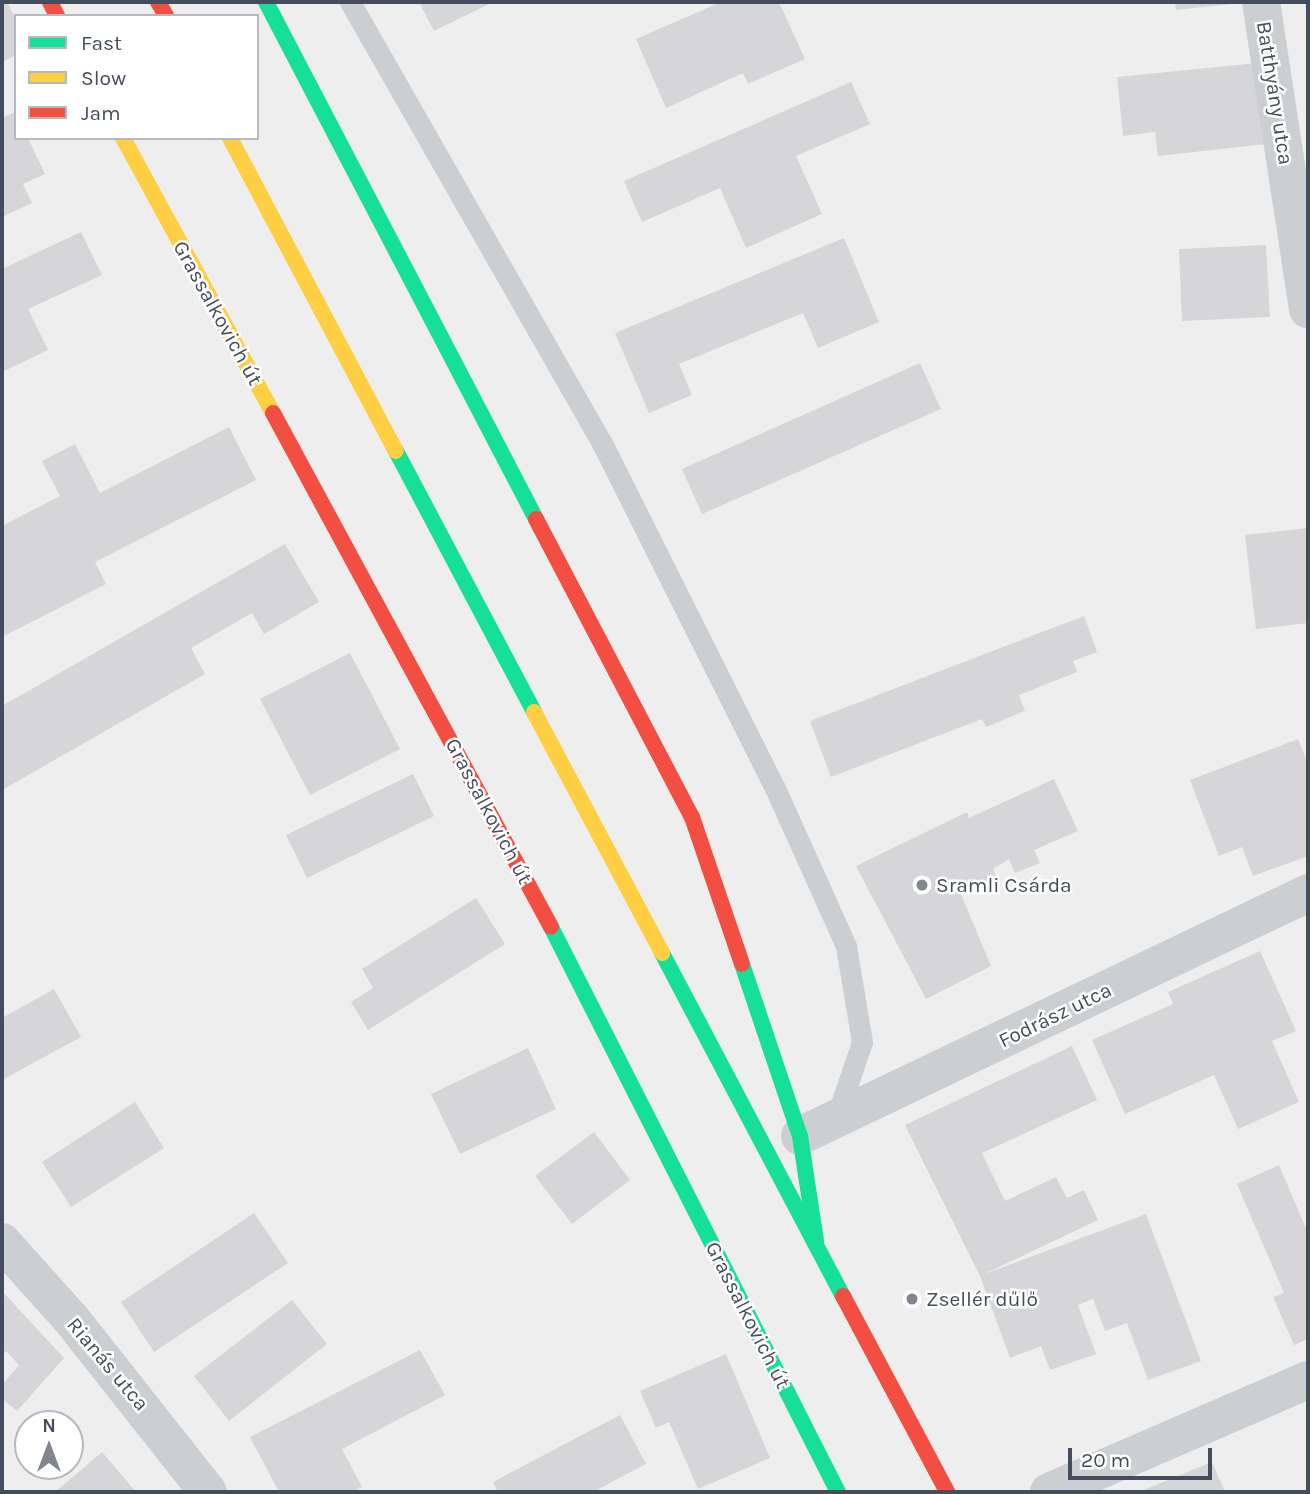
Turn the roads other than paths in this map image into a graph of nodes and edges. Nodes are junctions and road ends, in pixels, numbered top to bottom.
1 (266, 2) edge
2 (350, 2) edge
3 (1261, 2) edge
4 (124, 140) edge
5 (231, 140) edge
6 (1304, 246) edge
7 (1308, 309) edge
8 (1308, 892) edge
9 (836, 1121) junction
10 (800, 1136) junction
11 (2, 1242) edge
12 (818, 1254) junction
13 (1308, 1380) edge
14 (208, 1492) edge
15 (838, 1492) edge
16 (947, 1492) edge
17 (1049, 1492) edge

1 - 10 street
2 - 9 lane
3 - 6 street, Batthyány utca
4 - 15 street, Grassalkovich út
5 - 12 street
6 - 7 street, Batthyány utca
8 - 9 street, Fodrász utca
9 - 10 street, Fodrász utca
10 - 12 street
11 - 14 street, Rianás utca
12 - 16 street
13 - 17 street

